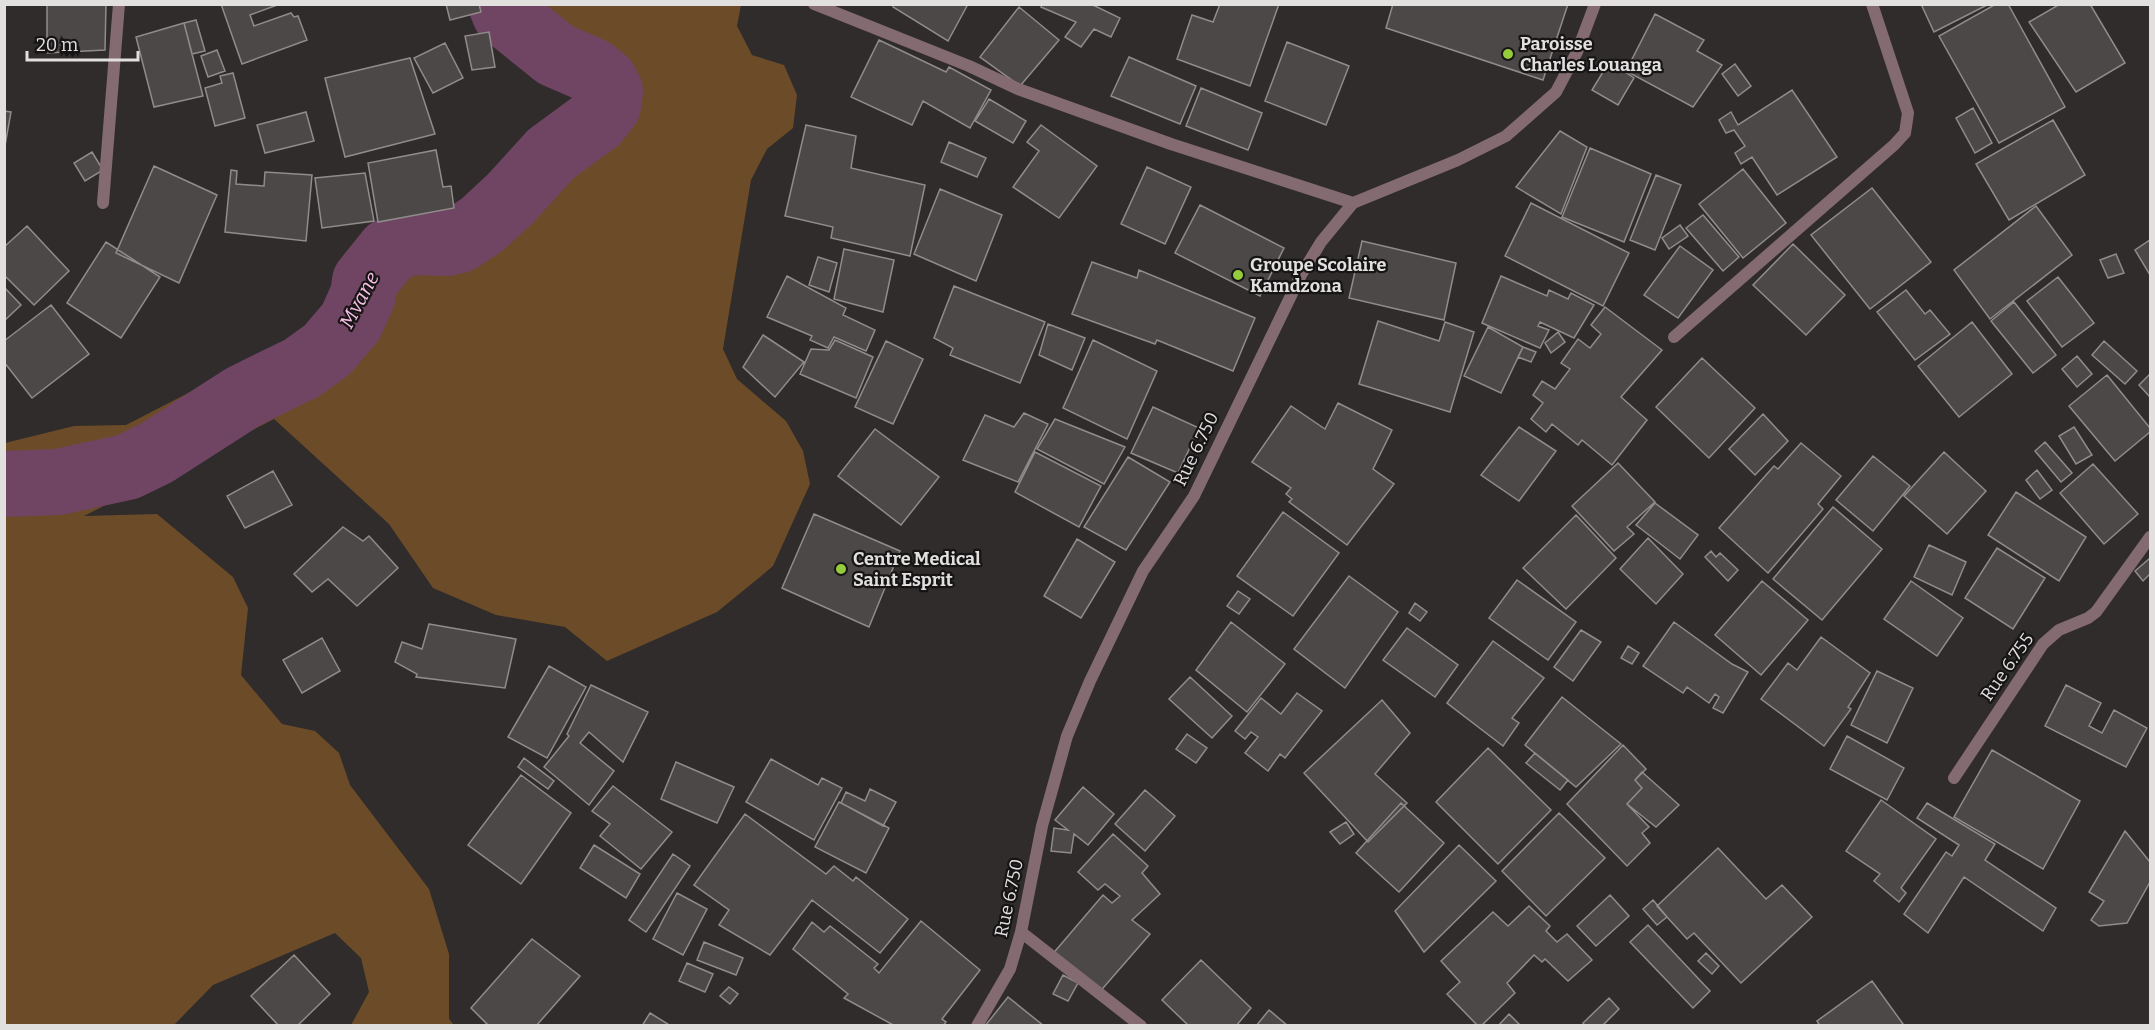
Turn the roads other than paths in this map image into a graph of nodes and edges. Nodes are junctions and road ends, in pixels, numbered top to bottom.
1 (119, 4) edge
2 (814, 4) edge
3 (1594, 4) edge
4 (1872, 4) edge
5 (103, 202) dead end
6 (1353, 203) junction
7 (1674, 337) dead end
8 (2151, 537) edge
9 (1954, 778) dead end
10 (1021, 932) junction
11 (977, 1026) edge
12 (1141, 1026) edge

1 - 5 street
2 - 6 street
3 - 6 street, Rue 6.750
4 - 7 street
6 - 10 street, Rue 6.750
8 - 9 street, Rue 6.755
10 - 11 street, Rue 6.750
10 - 12 street

